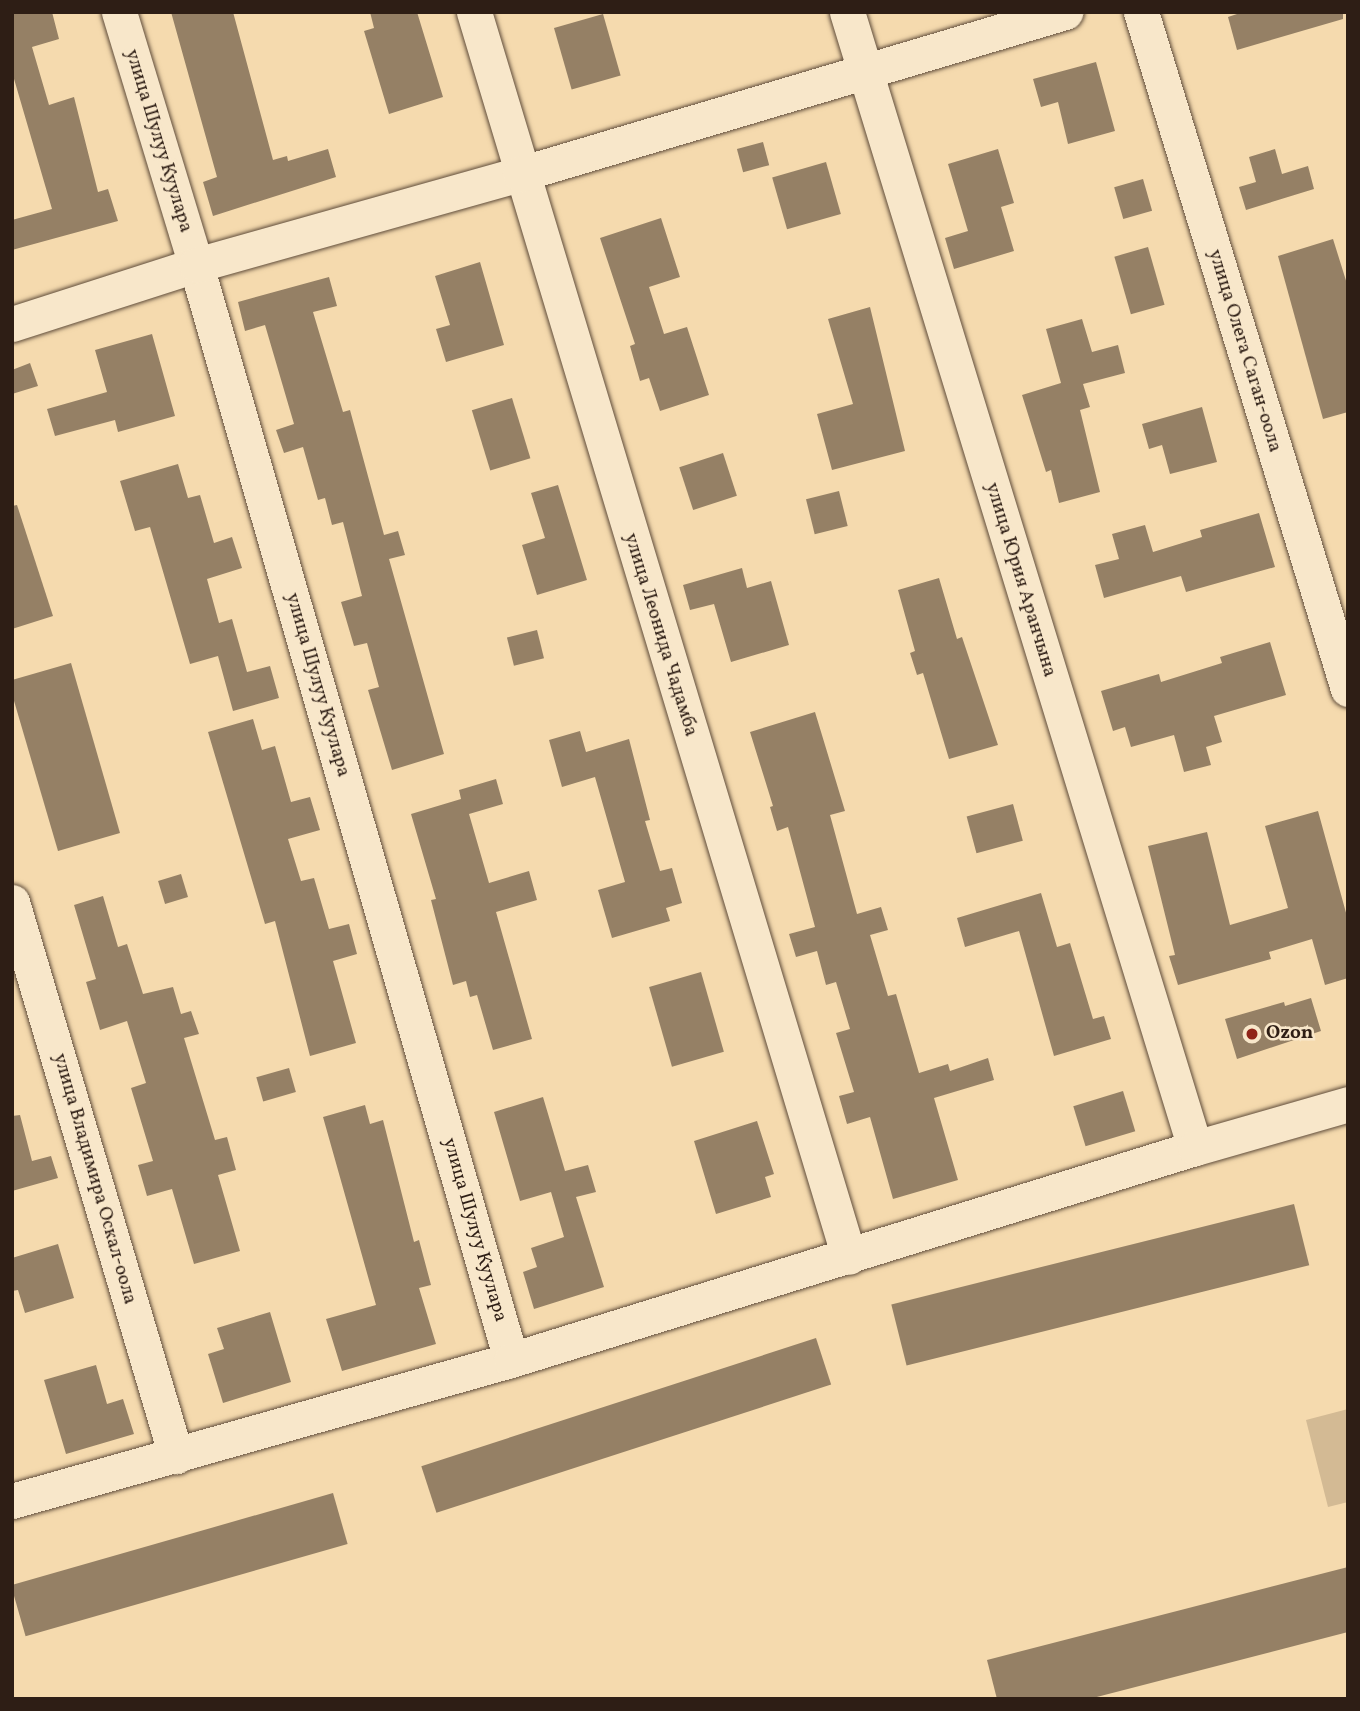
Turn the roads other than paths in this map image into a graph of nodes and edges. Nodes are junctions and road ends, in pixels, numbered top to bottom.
1 (119, 12) edge
2 (474, 12) edge
3 (847, 12) edge
4 (1065, 12) edge
5 (1141, 12) edge
6 (864, 73) junction
7 (520, 174) junction
8 (196, 265) junction
9 (12, 324) edge
10 (1348, 689) edge
11 (12, 902) edge
12 (1348, 1104) edge
13 (1195, 1148) junction
14 (849, 1257) junction
15 (511, 1360) junction
16 (176, 1456) junction
17 (12, 1501) edge

1 - 8 street, улица Шулуу Куулара
2 - 7 street, улица Леонида Чадамба
3 - 6 street, улица Юрия Аранчына
4 - 6 street
5 - 10 street, улица Олега Саган-оола
6 - 7 street
6 - 13 street, улица Юрия Аранчына
7 - 8 street
7 - 14 street, улица Леонида Чадамба
8 - 9 street
8 - 15 street, улица Шулуу Куулара
11 - 16 street, улица Владимира Оскал-оола
12 - 13 street
13 - 14 street
14 - 15 street
15 - 16 street
16 - 17 street

